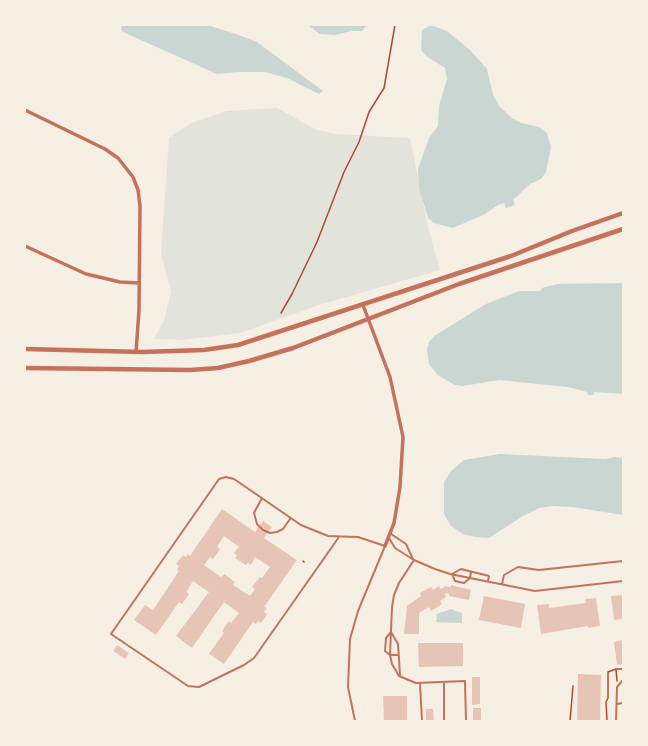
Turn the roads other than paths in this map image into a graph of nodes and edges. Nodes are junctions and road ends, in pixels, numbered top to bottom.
1 (25, 110) edge
2 (623, 213) edge
3 (623, 229) edge
4 (25, 246) edge
5 (139, 283) junction
6 (363, 305) junction
7 (369, 318) junction
8 (25, 349) edge
9 (136, 352) junction
10 (25, 368) edge
11 (262, 498) junction
12 (290, 518) junction
13 (390, 534) junction
14 (339, 537) junction
15 (389, 538) junction
16 (385, 546) junction
17 (414, 560) junction
18 (623, 561) edge
19 (471, 572) junction
20 (452, 574) junction
21 (470, 578) junction
22 (488, 581) junction
23 (623, 581) edge
24 (502, 584) junction
25 (391, 632) junction
26 (390, 655) junction
27 (398, 655) junction
28 (399, 676) junction
29 (623, 680) edge
30 (444, 682) junction
31 (420, 683) junction
32 (623, 703) edge
33 (617, 704) junction
34 (355, 721) edge
35 (422, 721) edge
36 (444, 721) edge
37 (466, 721) edge
38 (616, 721) edge

1 - 5 street
2 - 6 street
3 - 7 street
4 - 5 street
5 - 9 street
6 - 7 street
6 - 9 street
7 - 10 street
7 - 13 street
8 - 9 street
11 - 12 lane
11 - 12 lane
11 - 14 lane
12 - 14 lane
13 - 15 street
13 - 17 lane
14 - 16 lane
15 - 16 street
15 - 17 lane
16 - 34 lane
17 - 20 lane
17 - 25 lane
18 - 24 lane
19 - 20 lane
19 - 21 lane
19 - 22 lane
20 - 21 lane
20 - 21 lane
21 - 22 lane
22 - 24 lane
23 - 24 lane
25 - 26 lane
25 - 26 lane
25 - 27 lane
26 - 27 lane
26 - 28 lane
27 - 28 lane
28 - 31 lane
29 - 33 lane
30 - 31 lane
30 - 36 lane
30 - 37 lane
31 - 35 lane
32 - 33 lane
33 - 38 lane

